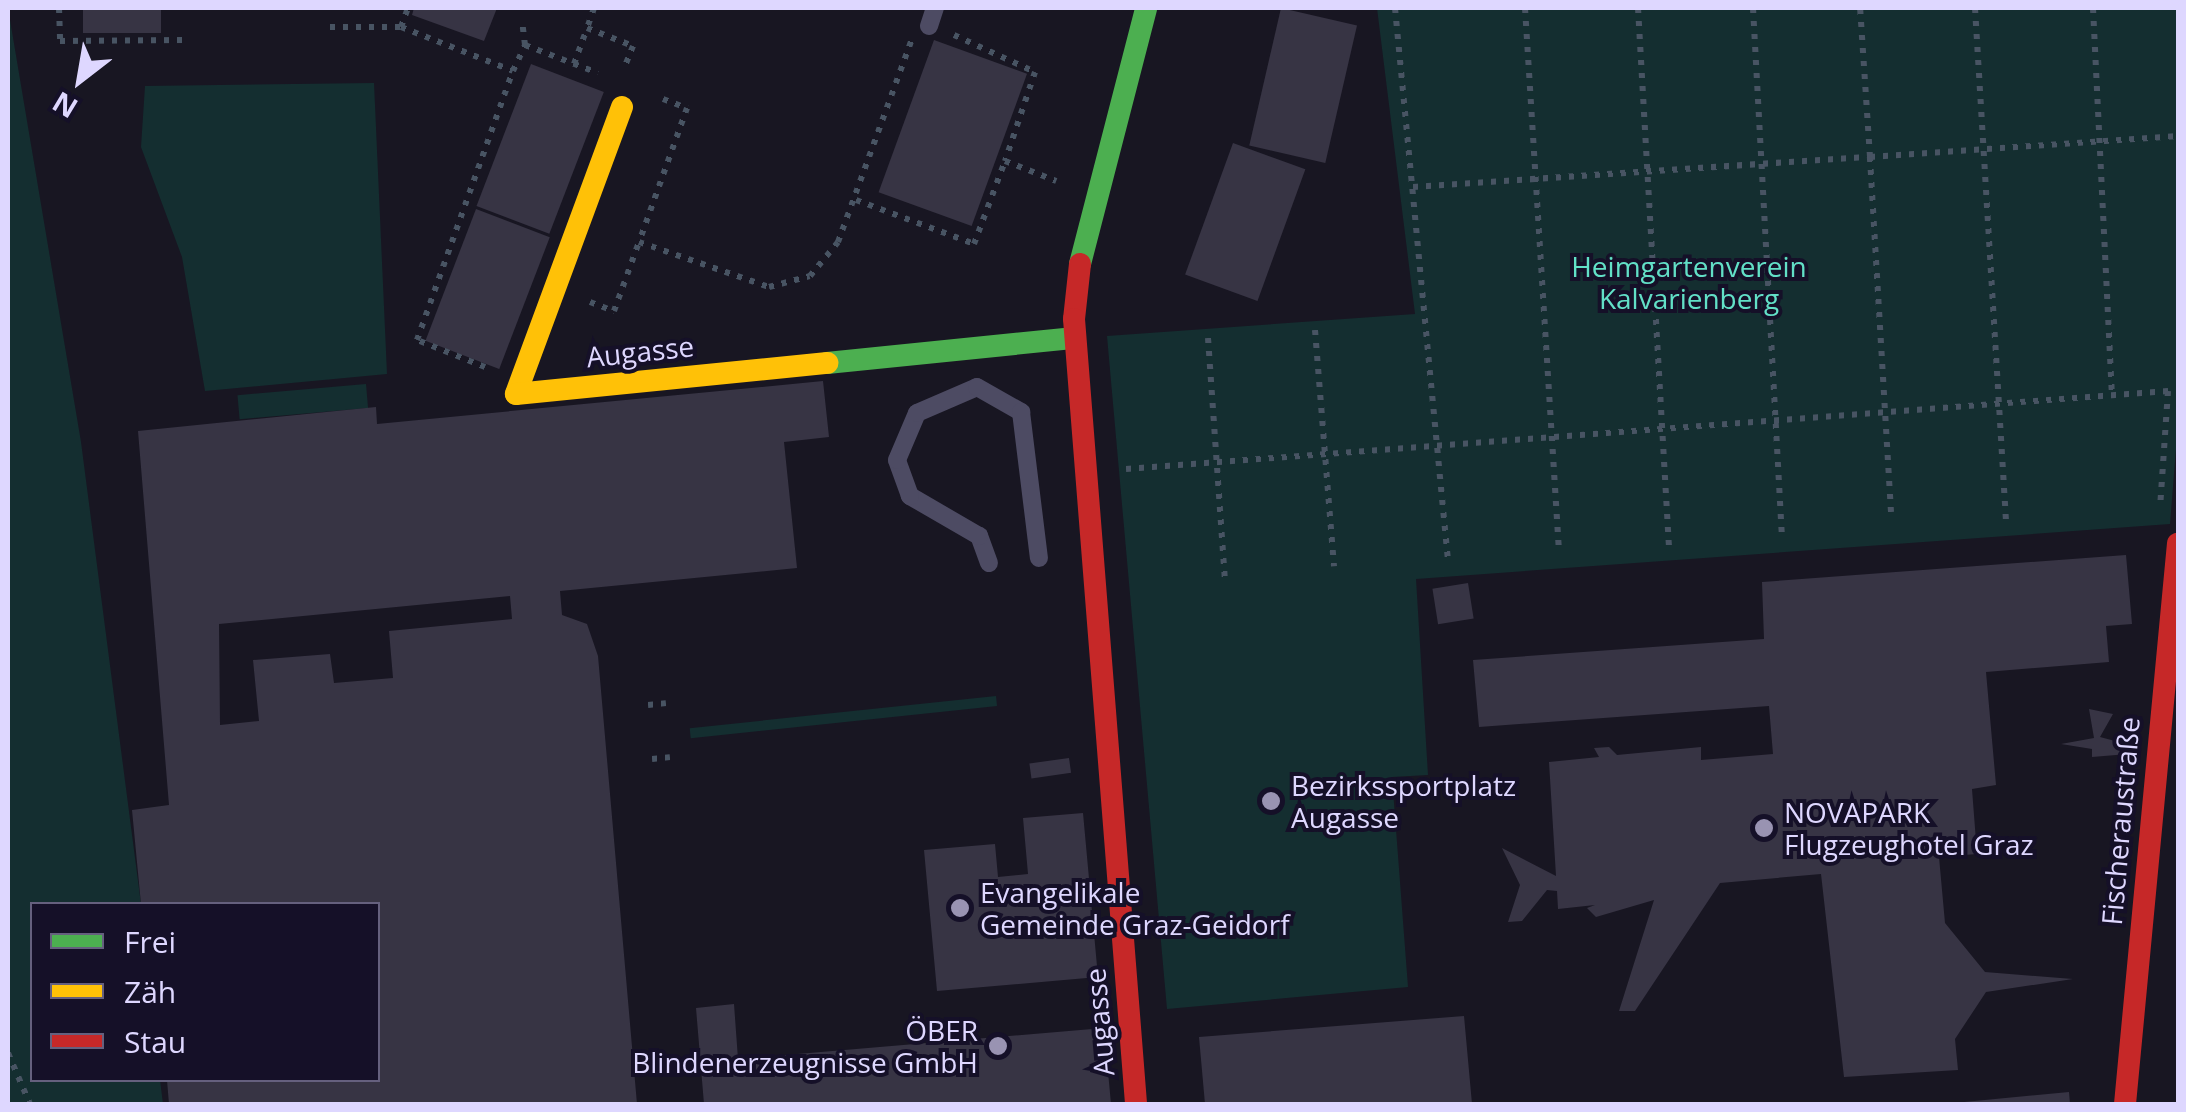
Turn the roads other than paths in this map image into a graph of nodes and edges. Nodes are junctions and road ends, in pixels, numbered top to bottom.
1 (1146, 8) edge
2 (622, 107) dead end
3 (1075, 338) junction
4 (2178, 543) edge
5 (1039, 558) dead end
6 (989, 563) dead end
7 (1136, 1104) edge
8 (2125, 1104) edge

1 - 3 street, Augasse
2 - 3 street, Augasse
3 - 7 street, Augasse
4 - 8 street, Fischeraustraße
5 - 6 lane

